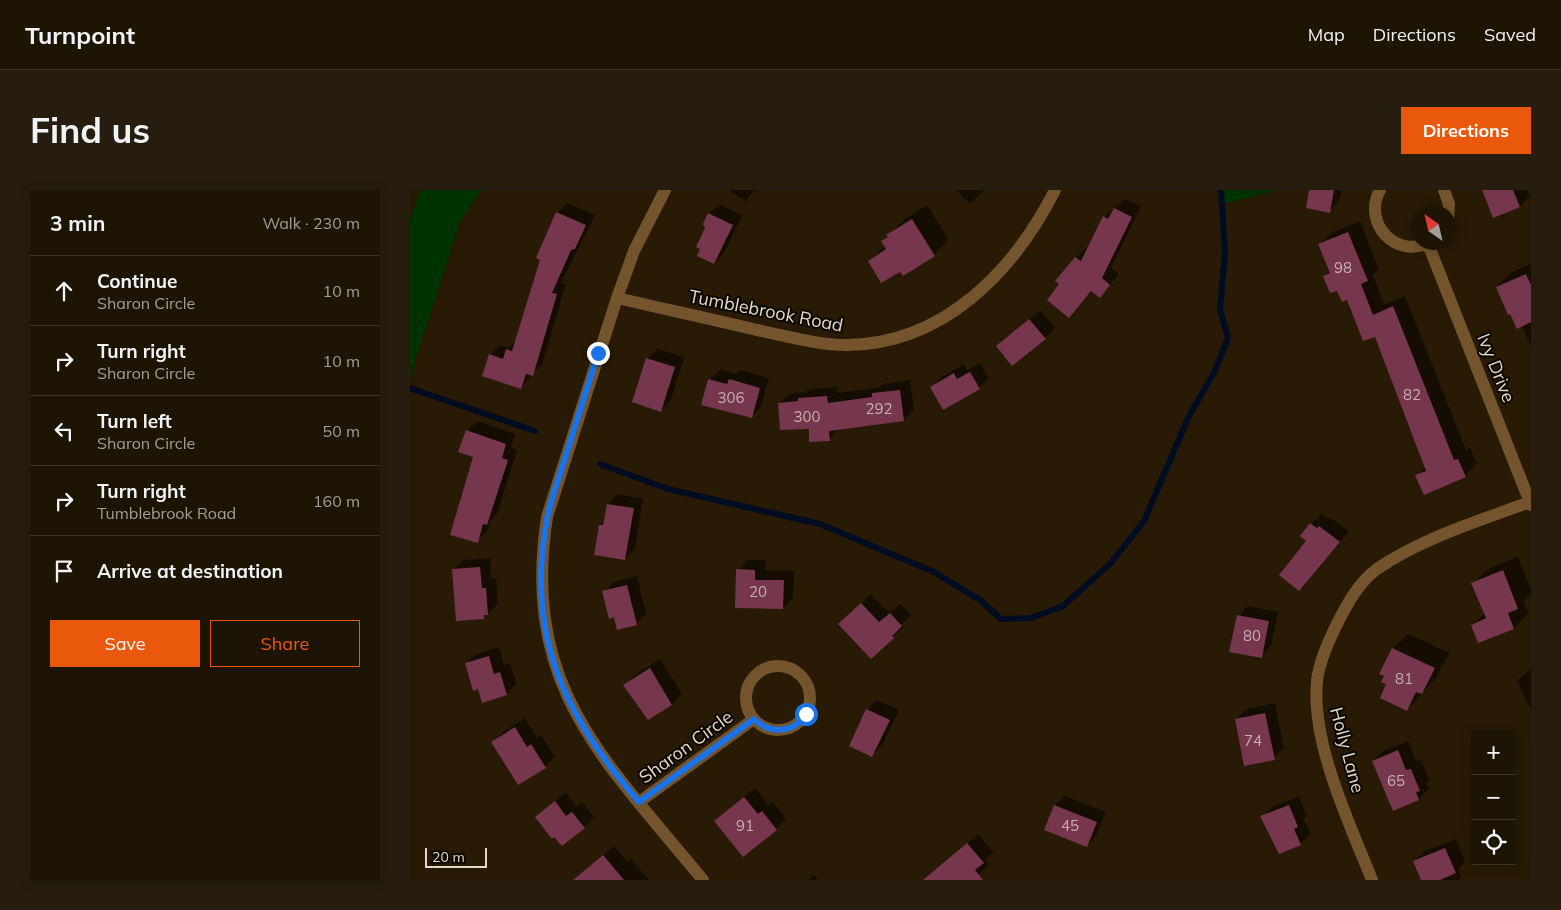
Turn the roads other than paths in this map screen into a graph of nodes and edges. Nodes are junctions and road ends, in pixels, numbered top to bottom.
1 (666, 190) edge
2 (1054, 190) edge
3 (1380, 190) edge
4 (1444, 190) edge
5 (1449, 205) edge
6 (1411, 247) edge
7 (1432, 250) edge
8 (617, 298) junction
9 (1530, 504) edge
10 (754, 719) junction
11 (639, 802) junction
12 (703, 880) edge
13 (1372, 880) edge

1 - 8 street
2 - 8 street, Tumblebrook Road
3 - 6 street, Ivy Drive
4 - 5 street
7 - 9 street, Ivy Drive
8 - 11 street
9 - 13 street, Holly Lane
10 - 10 street, Sharon Circle
10 - 11 street, Sharon Circle
11 - 12 street

